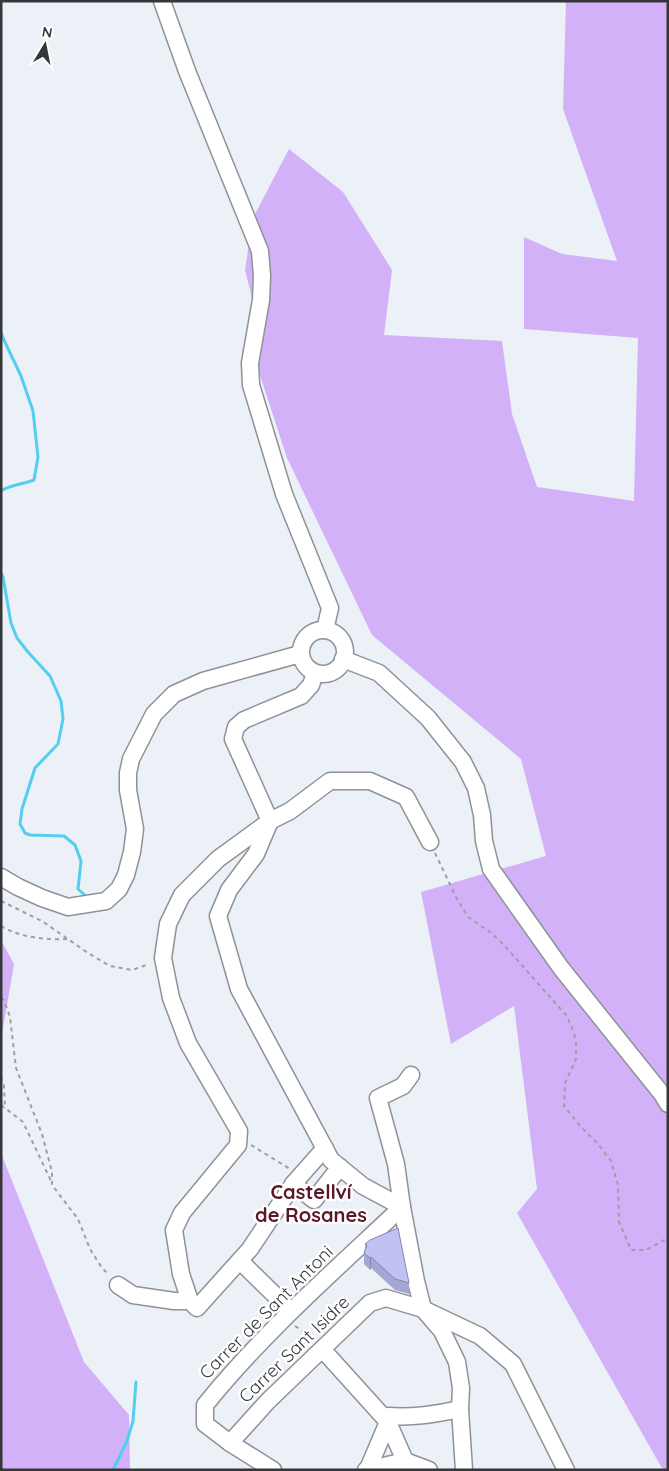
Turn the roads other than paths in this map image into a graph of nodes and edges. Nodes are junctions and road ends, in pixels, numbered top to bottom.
1 (162, 1) edge
2 (325, 630) junction
3 (300, 654) junction
4 (344, 659) junction
5 (315, 673) junction
6 (270, 821) junction
7 (430, 842) road end
8 (1, 877) edge
9 (411, 1075) dead end
10 (668, 1104) edge
11 (325, 1148) junction
12 (340, 1167) junction
13 (297, 1180) junction
14 (402, 1207) junction
15 (240, 1261) junction
16 (118, 1285) road end
17 (194, 1305) junction
18 (423, 1309) junction
19 (291, 1311) junction
20 (323, 1350) junction
21 (460, 1409) junction
22 (388, 1422) junction
23 (230, 1443) junction
24 (405, 1461) junction
25 (367, 1469) edge
26 (273, 1470) edge
27 (429, 1470) edge
28 (464, 1470) edge
29 (566, 1470) edge

1 - 2 street
2 - 3 street
2 - 4 street
3 - 5 street
3 - 8 street
4 - 5 street
4 - 10 street
5 - 6 street
6 - 7 street
6 - 11 street
6 - 17 street
9 - 14 street
11 - 12 street
11 - 13 street
12 - 13 street
12 - 14 street
13 - 15 street
14 - 18 street
14 - 19 street, Carrer de Sant Antoni
15 - 17 street
15 - 19 street
16 - 17 street
18 - 20 street, Carrer Sant Isidre
18 - 21 street
18 - 29 street, Carrer Sant Isidre
19 - 23 street, Carrer de Sant Antoni
20 - 22 street
20 - 23 street, Carrer Sant Isidre
21 - 22 street
21 - 28 street
22 - 24 street
22 - 25 street
23 - 26 street
24 - 25 street
24 - 27 street

